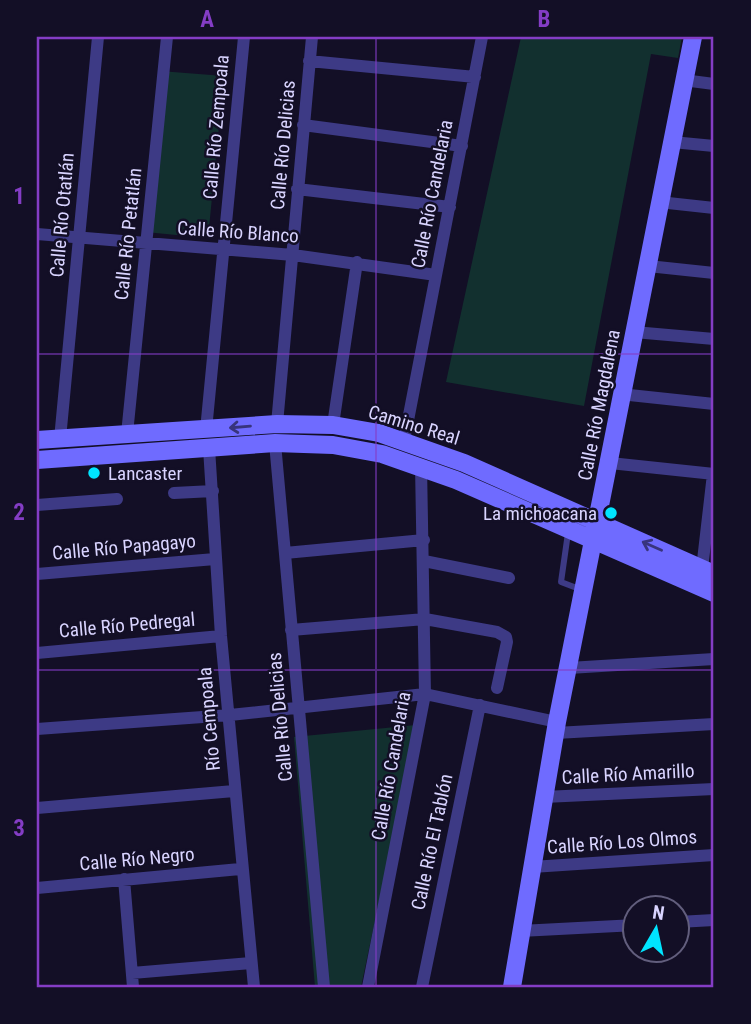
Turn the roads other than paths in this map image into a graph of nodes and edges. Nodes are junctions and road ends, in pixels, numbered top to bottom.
1 (98, 37) edge
2 (167, 37) edge
3 (244, 37) edge
4 (312, 37) edge
5 (482, 37) edge
6 (693, 37) edge
7 (309, 61) junction
8 (475, 77) junction
9 (683, 80) junction
10 (714, 84) edge
11 (303, 125) junction
12 (672, 142) junction
13 (462, 146) junction
14 (714, 146) edge
15 (297, 189) junction
16 (659, 202) junction
17 (450, 207) junction
18 (714, 208) edge
19 (37, 234) edge
20 (80, 238) junction
21 (147, 245) junction
22 (224, 251) junction
23 (293, 255) junction
24 (357, 262) junction
25 (648, 266) junction
26 (714, 273) edge
27 (436, 275) junction
28 (634, 332) junction
29 (714, 340) edge
30 (620, 394) junction
31 (714, 404) edge
32 (276, 424) junction
33 (333, 425) junction
34 (206, 429) junction
35 (162, 431) junction
36 (120, 435) junction
37 (60, 439) junction
38 (37, 440) edge
39 (404, 441) junction
40 (275, 443) junction
41 (209, 448) junction
42 (163, 451) junction
43 (114, 454) junction
44 (37, 460) edge
45 (610, 463) junction
46 (422, 465) junction
47 (460, 471) junction
48 (714, 474) edge
49 (214, 491) junction
50 (174, 494) dead end
51 (117, 499) dead end
52 (37, 505) edge
53 (569, 528) junction
54 (596, 531) junction
55 (424, 540) junction
56 (285, 553) junction
57 (215, 559) junction
58 (424, 561) junction
59 (708, 571) edge
60 (37, 574) edge
61 (509, 578) dead end
62 (584, 590) junction
63 (714, 593) edge
64 (425, 619) junction
65 (292, 629) junction
66 (220, 636) junction
67 (37, 653) edge
68 (714, 659) edge
69 (569, 668) junction
70 (498, 688) dead end
71 (425, 694) junction
72 (480, 705) junction
73 (299, 706) junction
74 (230, 715) junction
75 (714, 724) edge
76 (556, 727) junction
77 (37, 729) edge
78 (714, 789) edge
79 (234, 791) junction
80 (544, 797) junction
81 (37, 808) edge
82 (714, 855) edge
83 (532, 867) junction
84 (240, 869) junction
85 (124, 879) junction
86 (37, 888) edge
87 (714, 920) edge
88 (692, 921) edge
89 (622, 926) edge
90 (520, 931) junction
91 (251, 963) junction
92 (132, 973) junction
93 (133, 987) edge
94 (254, 987) edge
95 (324, 987) edge
96 (368, 987) edge
97 (422, 987) edge
98 (512, 987) edge

1 - 20 street, Calle Río Otatlán
2 - 21 street, Calle Río Petatlán
3 - 22 street, Calle Río Zempoala
4 - 7 street, Calle Río Delicias
5 - 8 street, Calle Río Candelaria
6 - 9 street, Calle Río Magdalena
7 - 8 street
7 - 11 street, Calle Río Delicias
8 - 13 street, Calle Río Candelaria
9 - 10 street
9 - 12 street, Calle Río Magdalena
11 - 13 street
11 - 15 street, Calle Río Delicias
12 - 14 street
12 - 16 street, Calle Río Magdalena
13 - 17 street, Calle Río Candelaria
15 - 17 street
15 - 23 street, Calle Río Delicias
16 - 18 street
16 - 25 street, Calle Río Magdalena
17 - 27 street, Calle Río Candelaria
19 - 20 street, Calle Río Blanco
20 - 21 street, Calle Río Blanco
20 - 37 street, Calle Río Otatlán
21 - 22 street, Calle Río Blanco
21 - 36 street, Calle Río Petatlán
22 - 23 street, Calle Río Blanco
22 - 34 street, Calle Río Zempoala
23 - 24 street, Calle Río Blanco
23 - 32 street, Calle Río Delicias
24 - 27 street, Calle Río Blanco
24 - 33 street
25 - 26 street
25 - 28 street, Calle Río Magdalena
27 - 39 street, Calle Río Candelaria
28 - 29 street
28 - 30 street, Calle Río Magdalena
30 - 31 street
30 - 45 street, Calle Río Magdalena
32 - 33 street, Camino Real
32 -> 34 street, Camino Real
33 - 39 street, Camino Real
34 - 35 street, Camino Real
35 - 36 street, Camino Real
35 - 42 street
36 - 37 street, Camino Real
36 - 43 street
37 - 38 street, Camino Real
39 - 47 street, Camino Real
40 - 41 street, Camino Real
40 - 46 street, Camino Real
40 - 56 street, Calle Río Delicias
41 - 42 street, Camino Real
41 - 49 street, Río Cempoala
42 - 43 street, Camino Real
43 - 44 street, Camino Real
45 - 48 street
45 - 54 street, Calle Río Magdalena
46 - 47 street, Camino Real
46 - 55 street, Calle Río Candelaria
47 - 53 street, Camino Real
47 - 54 street, Camino Real
48 - 59 street
49 - 50 street
49 - 57 street, Río Cempoala
51 - 52 street
53 - 54 street, Camino Real
53 - 62 lane
59 -> 54 street, Camino Real
54 - 62 street, Calle Río Magdalena
54 - 63 street, Camino Real
55 - 56 street
55 - 58 street, Calle Río Candelaria
56 - 65 street, Calle Río Delicias
57 - 60 street, Calle Río Papagayo
57 - 66 street, Río Cempoala
58 - 61 street
58 - 64 street, Calle Río Candelaria
62 - 69 street, Calle Río Magdalena
64 - 65 street
64 - 70 street
64 - 71 street, Calle Río Candelaria
65 - 73 street, Calle Río Delicias
66 - 67 street, Calle Río Pedregal
66 - 74 street, Río Cempoala
68 - 69 street
69 - 76 street, Calle Río Magdalena
71 - 72 street
71 - 73 street
71 - 96 street, Calle Río Candelaria
72 - 76 street
72 - 97 street, Calle Río El Tablón
73 - 74 street
73 - 95 street, Calle Río Delicias
74 - 77 street
74 - 79 street, Río Cempoala
75 - 76 street
76 - 80 street, Calle Río Magdalena
78 - 80 street, Calle Río Amarillo
79 - 81 street
79 - 84 street, Río Cempoala
80 - 83 street, Calle Río Magdalena
82 - 83 street, Calle Río Los Olmos
83 - 90 street, Calle Río Magdalena
84 - 85 street, Calle Río Negro
84 - 91 street, Río Cempoala
85 - 86 street, Calle Río Negro
85 - 92 street
87 - 88 street
89 - 90 street
90 - 98 street, Calle Río Magdalena
91 - 92 street
91 - 94 street, Río Cempoala
92 - 93 street

